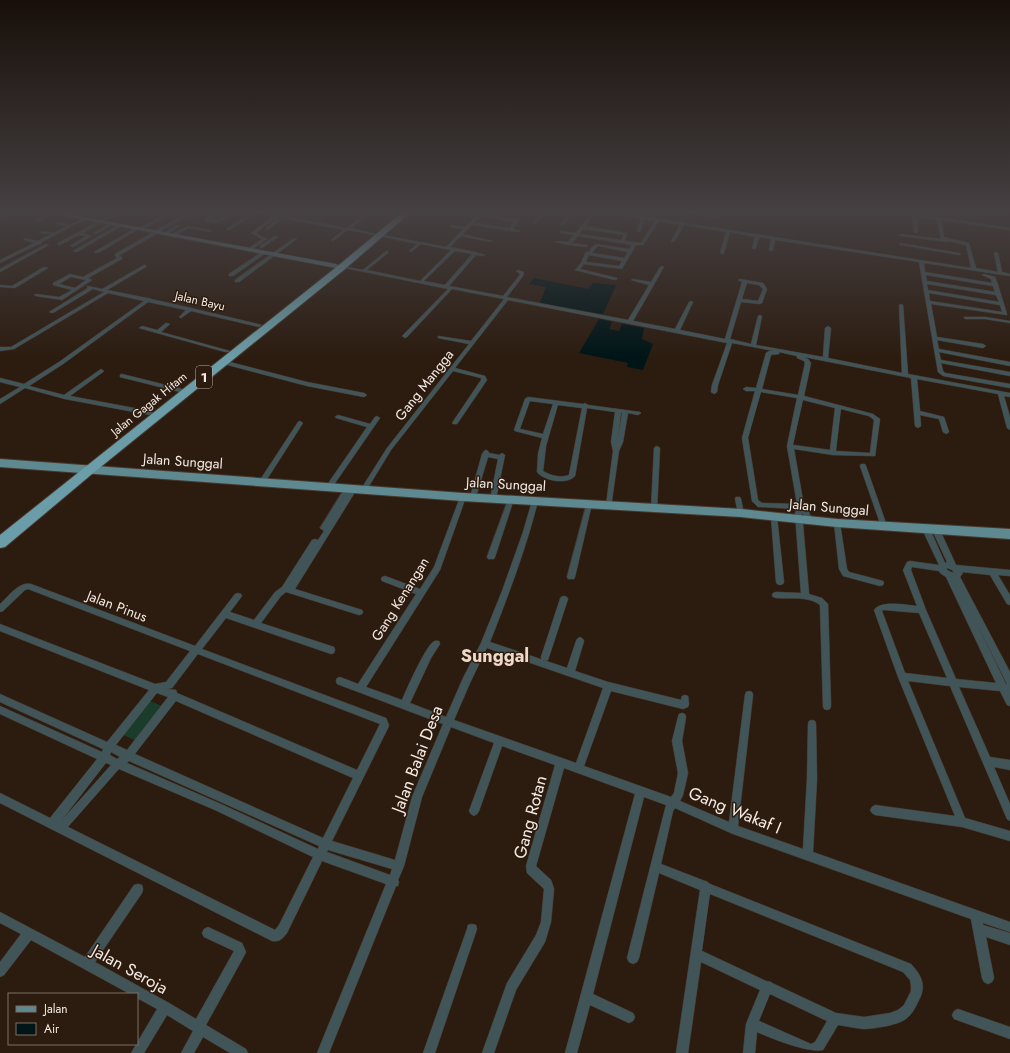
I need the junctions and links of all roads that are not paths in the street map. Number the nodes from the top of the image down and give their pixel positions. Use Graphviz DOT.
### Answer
graph roads {
  1 [pos="20,260"];
  2 [pos="116,260"];
  3 [pos="247,260"];
  4 [pos="265,260"];
  5 [pos="307,260"];
  6 [pos="346,260"];
  7 [pos="377,260"];
  8 [pos="443,260"];
  9 [pos="470,260"];
  10 [pos="584,260"];
  11 [pos="625,260"];
  12 [pos="911,260"];
  13 [pos="916,260"];
  14 [pos="972,260"];
  15 [pos="997,260"];
  16 [pos="923,262"];
  17 [pos="583,263"];
  18 [pos="960,264"];
  19 [pos="144,266"];
  20 [pos="339,266"];
  21 [pos="662,267"];
  22 [pos="46,268"];
  23 [pos="620,268"];
  24 [pos="974,269"];
  25 [pos="0,271"];
  26 [pos="364,271"];
  27 [pos="518,271"];
  28 [pos="924,273"];
  29 [pos="1000,273"];
  30 [pos="231,275"];
  31 [pos="1010,275"];
  32 [pos="84,278"];
  33 [pos="614,278"];
  34 [pos="633,280"];
  35 [pos="237,281"];
  36 [pos="421,282"];
  37 [pos="925,282"];
  38 [pos="612,284"];
  39 [pos="653,284"];
  40 [pos="996,285"];
  41 [pos="0,286"];
  42 [pos="449,287"];
  43 [pos="75,289"];
  44 [pos="105,291"];
  45 [pos="926,291"];
  46 [pos="998,294"];
  47 [pos="36,295"];
  48 [pos="298,298"];
  49 [pos="506,298"];
  50 [pos="149,299"];
  51 [pos="739,300"];
  52 [pos="691,302"];
  53 [pos="928,302"];
  54 [pos="1002,304"];
  55 [pos="901,305"];
  56 [pos="191,309"];
  57 [pos="51,312"];
  58 [pos="760,316"];
  59 [pos="181,317"];
  60 [pos="966,318"];
  61 [pos="630,322"];
  62 [pos="1010,322"];
  63 [pos="168,324"];
  64 [pos="259,325"];
  65 [pos="142,328"];
  66 [pos="828,328"];
  67 [pos="678,331"];
  68 [pos="158,332"];
  69 [pos="406,336"];
  70 [pos="440,337"];
  71 [pos="935,338"];
  72 [pos="729,341"];
  73 [pos="472,344"];
  74 [pos="753,346"];
  75 [pos="983,346"];
  76 [pos="0,349"];
  77 [pos="937,350"];
  78 [pos="227,351"];
  79 [pos="825,360"];
  80 [pos="938,361"];
  81 [pos="222,362"];
  82 [pos="1010,364"];
  83 [pos="451,369"];
  84 [pos="101,371"];
  85 [pos="1010,374"];
  86 [pos="906,375"];
  87 [pos="122,376"];
  88 [pos="914,377"];
  89 [pos="0,380"];
  90 [pos="1010,386"];
  91 [pos="24,387"];
  92 [pos="746,389"];
  93 [pos="180,390"];
  94 [pos="759,390"];
  95 [pos="714,392"];
  96 [pos="1002,394"];
  97 [pos="364,395"];
  98 [pos="1010,395"];
  99 [pos="65,396"];
  100 [pos="800,398"];
  101 [pos="0,402"];
  102 [pos="556,402"];
  103 [pos="585,406"];
  104 [pos="838,408"];
  105 [pos="622,411"];
  106 [pos="917,412"];
  107 [pos="150,413"];
  108 [pos="638,413"];
  109 [pos="338,417"];
  110 [pos="377,418"];
  111 [pos="300,423"];
  112 [pos="455,423"];
  113 [pos="371,426"];
  114 [pos="918,426"];
  115 [pos="1010,428"];
  116 [pos="946,432"];
  117 [pos="546,437"];
  118 [pos="790,446"];
  119 [pos="657,448"];
  120 [pos="833,453"];
  121 [pos="0,463"];
  122 [pos="863,466"];
  123 [pos="82,470"];
  124 [pos="262,482"];
  125 [pos="329,487"];
  126 [pos="355,489"];
  127 [pos="468,497"];
  128 [pos="493,499"];
  129 [pos="510,499"];
  130 [pos="738,499"];
  131 [pos="535,501"];
  132 [pos="611,502"];
  133 [pos="589,504"];
  134 [pos="801,507"];
  135 [pos="654,509"];
  136 [pos="741,514"];
  137 [pos="774,517"];
  138 [pos="804,519"];
  139 [pos="837,523"];
  140 [pos="884,526"];
  141 [pos="931,530"];
  142 [pos="0,533"];
  143 [pos="1010,534"];
  144 [pos="0,543"];
  145 [pos="491,557"];
  146 [pos="943,567"];
  147 [pos="953,571"];
  148 [pos="992,572"];
  149 [pos="1010,573"];
  150 [pos="571,577"];
  151 [pos="385,579"];
  152 [pos="780,582"];
  153 [pos="880,583"];
  154 [pos="287,590"];
  155 [pos="422,593"];
  156 [pos="776,595"];
  157 [pos="238,596"];
  158 [pos="805,597"];
  159 [pos="564,599"];
  160 [pos="1010,602"];
  161 [pos="0,609"];
  162 [pos="922,610"];
  163 [pos="359,612"];
  164 [pos="225,614"];
  165 [pos="255,625"];
  166 [pos="0,627"];
  167 [pos="580,641"];
  168 [pos="436,644"];
  169 [pos="485,644"];
  170 [pos="331,650"];
  171 [pos="196,651"];
  172 [pos="545,657"];
  173 [pos="570,673"];
  174 [pos="902,677"];
  175 [pos="340,681"];
  176 [pos="954,682"];
  177 [pos="169,685"];
  178 [pos="1008,685"];
  179 [pos="608,686"];
  180 [pos="156,688"];
  181 [pos="360,689"];
  182 [pos="749,695"];
  183 [pos="174,696"];
  184 [pos="0,698"];
  185 [pos="685,699"];
  186 [pos="9,702"];
  187 [pos="1010,702"];
  188 [pos="406,705"];
  189 [pos="827,706"];
  190 [pos="1,710"];
  191 [pos="682,717"];
  192 [pos="449,722"];
  193 [pos="812,724"];
  194 [pos="500,740"];
  195 [pos="108,748"];
  196 [pos="128,756"];
  197 [pos="104,758"];
  198 [pos="987,761"];
  199 [pos="561,762"];
  200 [pos="118,764"];
  201 [pos="1010,765"];
  202 [pos="579,768"];
  203 [pos="359,776"];
  204 [pos="641,791"];
  205 [pos="0,798"];
  206 [pos="221,802"];
  207 [pos="672,802"];
  208 [pos="474,810"];
  209 [pos="875,810"];
  210 [pos="1010,816"];
  211 [pos="962,822"];
  212 [pos="57,826"];
  213 [pos="733,829"];
  214 [pos="1010,836"];
  215 [pos="326,844"];
  216 [pos="320,855"];
  217 [pos="808,855"];
  218 [pos="399,866"];
  219 [pos="656,867"];
  220 [pos="394,882"];
  221 [pos="706,886"];
  222 [pos="138,889"];
  223 [pos="976,915"];
  224 [pos="0,917"];
  225 [pos="1010,927"];
  226 [pos="472,929"];
  227 [pos="979,929"];
  228 [pos="29,932"];
  229 [pos="208,933"];
  230 [pos="1010,939"];
  231 [pos="696,954"];
  232 [pos="633,958"];
  233 [pos="87,964"];
  234 [pos="0,971"];
  235 [pos="988,978"];
  236 [pos="767,986"];
  237 [pos="586,996"];
  238 [pos="165,1008"];
  239 [pos="958,1015"];
  240 [pos="629,1017"];
  241 [pos="835,1019"];
  242 [pos="752,1024"];
  243 [pos="199,1028"];
  244 [pos="1010,1033"];
  245 [pos="137,1053"];
  246 [pos="186,1053"];
  247 [pos="242,1053"];
  248 [pos="323,1053"];
  249 [pos="429,1053"];
  250 [pos="488,1053"];
  251 [pos="571,1053"];
  252 [pos="682,1053"];
  253 [pos="748,1053"];
  1 -- 25 [label="street"];
  2 -- 32 [label="street"];
  3 -- 30 [label="street"];
  4 -- 35 [label="street"];
  5 -- 20 [label="street"];
  6 -- 20 [label="highway, Jalan Gagak Hitam / 1"];
  7 -- 26 [label="street"];
  8 -- 36 [label="street"];
  9 -- 42 [label="street"];
  10 -- 17 [label="street"];
  11 -- 23 [label="street"];
  12 -- 16 [label="street"];
  13 -- 16 [label="street"];
  14 -- 24 [label="street"];
  15 -- 29 [label="street"];
  16 -- 18 [label="street"];
  16 -- 24 [label="street"];
  16 -- 28 [label="street"];
  16 -- 40 [label="street"];
  17 -- 23 [label="street"];
  17 -- 33 [label="street"];
  19 -- 44 [label="street"];
  20 -- 26 [label="street"];
  20 -- 48 [label="highway, Jalan Gagak Hitam / 1"];
  21 -- 39 [label="street"];
  22 -- 41 [label="street"];
  23 -- 33 [label="street"];
  24 -- 29 [label="street"];
  26 -- 36 [label="street"];
  27 -- 49 [label="street, Gang Mangga"];
  28 -- 37 [label="street"];
  28 -- 40 [label="street"];
  29 -- 31 [label="street"];
  32 -- 43 [label="street"];
  32 -- 43 [label="street"];
  33 -- 38 [label="street"];
  34 -- 39 [label="street"];
  36 -- 42 [label="street"];
  37 -- 45 [label="street"];
  37 -- 46 [label="street"];
  39 -- 61 [label="street"];
  40 -- 46 [label="street"];
  42 -- 49 [label="street"];
  42 -- 69 [label="street"];
  43 -- 47 [label="street"];
  44 -- 50 [label="street, Jalan Bayu"];
  44 -- 57 [label="street, Jalan Bayu"];
  44 -- 76 [label="street"];
  45 -- 53 [label="street"];
  45 -- 54 [label="street"];
  46 -- 54 [label="street"];
  48 -- 64 [label="highway, Jalan Gagak Hitam / 1"];
  48 -- 81 [label="highway, Jalan Gagak Hitam / 1"];
  49 -- 61 [label="street"];
  49 -- 73 [label="street, Gang Mangga"];
  50 -- 56 [label="street, Jalan Bayu"];
  50 -- 91 [label="street"];
  51 -- 51 [label="street"];
  51 -- 72 [label="street"];
  52 -- 67 [label="street"];
  53 -- 54 [label="street"];
  53 -- 71 [label="street"];
  55 -- 86 [label="street"];
  56 -- 59 [label="street"];
  56 -- 64 [label="street, Jalan Bayu"];
  58 -- 74 [label="street"];
  60 -- 62 [label="street"];
  61 -- 67 [label="street"];
  63 -- 68 [label="street"];
  64 -- 78 [label="highway, Jalan Gagak Hitam / 1"];
  65 -- 68 [label="street"];
  66 -- 79 [label="street"];
  67 -- 72 [label="street"];
  68 -- 78 [label="street"];
  70 -- 73 [label="street"];
  71 -- 75 [label="street"];
  71 -- 77 [label="street"];
  72 -- 74 [label="street"];
  72 -- 95 [label="street"];
  73 -- 83 [label="street, Gang Mangga"];
  74 -- 79 [label="street"];
  77 -- 80 [label="street"];
  77 -- 82 [label="street"];
  78 -- 93 [label="highway, Jalan Gagak Hitam / 1"];
  79 -- 86 [label="street"];
  80 -- 85 [label="street"];
  80 -- 90 [label="street"];
  81 -- 97 [label="street"];
  81 -- 123 [label="highway, Jalan Gagak Hitam / 1"];
  83 -- 112 [label="street"];
  83 -- 126 [label="street, Gang Mangga"];
  84 -- 99 [label="street"];
  86 -- 88 [label="street"];
  87 -- 93 [label="street"];
  88 -- 96 [label="street"];
  88 -- 106 [label="street"];
  89 -- 91 [label="street"];
  91 -- 99 [label="street"];
  91 -- 101 [label="street"];
  92 -- 94 [label="street"];
  93 -- 107 [label="highway, Jalan Gagak Hitam / 1"];
  94 -- 100 [label="street"];
  94 -- 100 [label="street"];
  94 -- 134 [label="street"];
  96 -- 98 [label="street"];
  96 -- 115 [label="street"];
  99 -- 107 [label="street"];
  100 -- 104 [label="street"];
  100 -- 118 [label="street"];
  102 -- 103 [label="street"];
  102 -- 117 [label="street"];
  102 -- 117 [label="street"];
  103 -- 105 [label="street"];
  103 -- 117 [label="street"];
  104 -- 120 [label="street"];
  104 -- 120 [label="street"];
  105 -- 108 [label="street"];
  105 -- 132 [label="street"];
  106 -- 114 [label="street"];
  106 -- 116 [label="street"];
  107 -- 123 [label="highway, Jalan Gagak Hitam / 1"];
  109 -- 113 [label="street"];
  110 -- 113 [label="street"];
  111 -- 124 [label="street"];
  113 -- 125 [label="street"];
  118 -- 120 [label="street"];
  118 -- 134 [label="street"];
  119 -- 135 [label="street"];
  121 -- 123 [label="main road, Jalan Sunggal"];
  122 -- 140 [label="street"];
  123 -- 124 [label="main road, Jalan Sunggal"];
  123 -- 142 [label="highway, Jalan Gagak Hitam / 1"];
  123 -- 144 [label="highway, Jalan Gagak Hitam / 1"];
  124 -- 125 [label="main road, Jalan Sunggal"];
  125 -- 126 [label="main road, Jalan Sunggal"];
  126 -- 127 [label="main road, Jalan Sunggal"];
  126 -- 154 [label="street, Gang Mangga"];
  127 -- 128 [label="main road, Jalan Sunggal"];
  127 -- 128 [label="street, Gang Kenangan"];
  127 -- 155 [label="street, Gang Kenangan"];
  128 -- 129 [label="main road, Jalan Sunggal"];
  129 -- 131 [label="main road, Jalan Sunggal"];
  129 -- 145 [label="street"];
  130 -- 136 [label="street"];
  131 -- 133 [label="main road, Jalan Sunggal"];
  131 -- 169 [label="street, Jalan Balai Desa"];
  132 -- 133 [label="main road, Jalan Sunggal"];
  132 -- 135 [label="main road, Jalan Sunggal"];
  133 -- 150 [label="street"];
  134 -- 138 [label="street"];
  135 -- 136 [label="main road, Jalan Sunggal"];
  136 -- 137 [label="main road, Jalan Sunggal"];
  137 -- 138 [label="main road, Jalan Sunggal"];
  137 -- 152 [label="street"];
  138 -- 139 [label="main road, Jalan Sunggal"];
  138 -- 158 [label="street"];
  139 -- 140 [label="main road, Jalan Sunggal"];
  139 -- 153 [label="street"];
  140 -- 141 [label="main road, Jalan Sunggal"];
  141 -- 143 [label="main road, Jalan Sunggal"];
  141 -- 146 [label="street"];
  141 -- 147 [label="street"];
  146 -- 147 [label="street"];
  146 -- 162 [label="street"];
  147 -- 148 [label="street"];
  147 -- 178 [label="street"];
  148 -- 149 [label="street"];
  148 -- 160 [label="street"];
  151 -- 155 [label="street"];
  154 -- 163 [label="street"];
  154 -- 165 [label="street, Gang Mangga"];
  155 -- 181 [label="street, Gang Kenangan"];
  156 -- 158 [label="street"];
  157 -- 164 [label="street"];
  158 -- 189 [label="street"];
  159 -- 172 [label="street"];
  161 -- 171 [label="street, Jalan Pinus"];
  162 -- 174 [label="street"];
  162 -- 176 [label="street"];
  164 -- 165 [label="street"];
  164 -- 171 [label="street"];
  165 -- 170 [label="street"];
  166 -- 180 [label="street"];
  167 -- 173 [label="street"];
  168 -- 188 [label="street"];
  169 -- 173 [label="street"];
  169 -- 192 [label="street, Jalan Balai Desa"];
  171 -- 177 [label="street"];
  171 -- 203 [label="street, Jalan Pinus"];
  173 -- 179 [label="street"];
  174 -- 176 [label="street"];
  174 -- 211 [label="street"];
  175 -- 181 [label="street, Gang Wakaf I"];
  176 -- 178 [label="street"];
  176 -- 198 [label="street"];
  177 -- 180 [label="street"];
  177 -- 183 [label="street"];
  178 -- 187 [label="street"];
  179 -- 185 [label="street"];
  179 -- 202 [label="street"];
  180 -- 183 [label="street"];
  180 -- 195 [label="street"];
  181 -- 188 [label="street, Gang Wakaf I"];
  182 -- 213 [label="street"];
  183 -- 196 [label="street"];
  183 -- 203 [label="street"];
  184 -- 186 [label="street"];
  186 -- 190 [label="street"];
  186 -- 195 [label="street"];
  188 -- 192 [label="street, Gang Wakaf I"];
  190 -- 197 [label="street"];
  191 -- 207 [label="street"];
  192 -- 194 [label="street, Gang Wakaf I"];
  192 -- 218 [label="street, Jalan Balai Desa"];
  193 -- 217 [label="street"];
  194 -- 199 [label="street, Gang Wakaf I"];
  194 -- 208 [label="street"];
  195 -- 196 [label="street"];
  195 -- 197 [label="street"];
  196 -- 200 [label="street"];
  196 -- 206 [label="street"];
  197 -- 200 [label="street"];
  197 -- 212 [label="street"];
  198 -- 201 [label="street"];
  198 -- 210 [label="street"];
  199 -- 202 [label="street, Gang Wakaf I"];
  199 -- 250 [label="street, Gang Rotan"];
  200 -- 206 [label="street"];
  200 -- 212 [label="street"];
  202 -- 204 [label="street, Gang Wakaf I"];
  203 -- 215 [label="street"];
  204 -- 207 [label="street, Gang Wakaf I"];
  204 -- 237 [label="street"];
  205 -- 212 [label="street"];
  206 -- 215 [label="street"];
  206 -- 216 [label="street"];
  207 -- 213 [label="street, Gang Wakaf I"];
  207 -- 219 [label="street"];
  209 -- 211 [label="street"];
  211 -- 214 [label="street"];
  212 -- 216 [label="street"];
  213 -- 217 [label="street, Gang Wakaf I"];
  215 -- 216 [label="street"];
  215 -- 218 [label="street"];
  216 -- 220 [label="street"];
  217 -- 223 [label="street, Gang Wakaf I"];
  218 -- 220 [label="street, Jalan Balai Desa"];
  219 -- 221 [label="street"];
  219 -- 232 [label="street"];
  220 -- 248 [label="street, Jalan Balai Desa"];
  221 -- 231 [label="street"];
  221 -- 241 [label="street"];
  222 -- 233 [label="street"];
  223 -- 225 [label="street, Gang Wakaf I"];
  223 -- 227 [label="street"];
  224 -- 228 [label="street, Jalan Seroja"];
  226 -- 249 [label="street"];
  227 -- 230 [label="street"];
  227 -- 235 [label="street"];
  228 -- 233 [label="street, Jalan Seroja"];
  228 -- 234 [label="street"];
  229 -- 243 [label="street"];
  231 -- 236 [label="street"];
  231 -- 252 [label="street"];
  233 -- 238 [label="street, Jalan Seroja"];
  236 -- 241 [label="street"];
  236 -- 242 [label="street"];
  237 -- 240 [label="street"];
  237 -- 251 [label="street"];
  238 -- 243 [label="street, Jalan Seroja"];
  238 -- 245 [label="street"];
  239 -- 244 [label="street"];
  241 -- 242 [label="street"];
  242 -- 253 [label="street"];
  243 -- 246 [label="street"];
  243 -- 247 [label="street, Jalan Seroja"];
}
